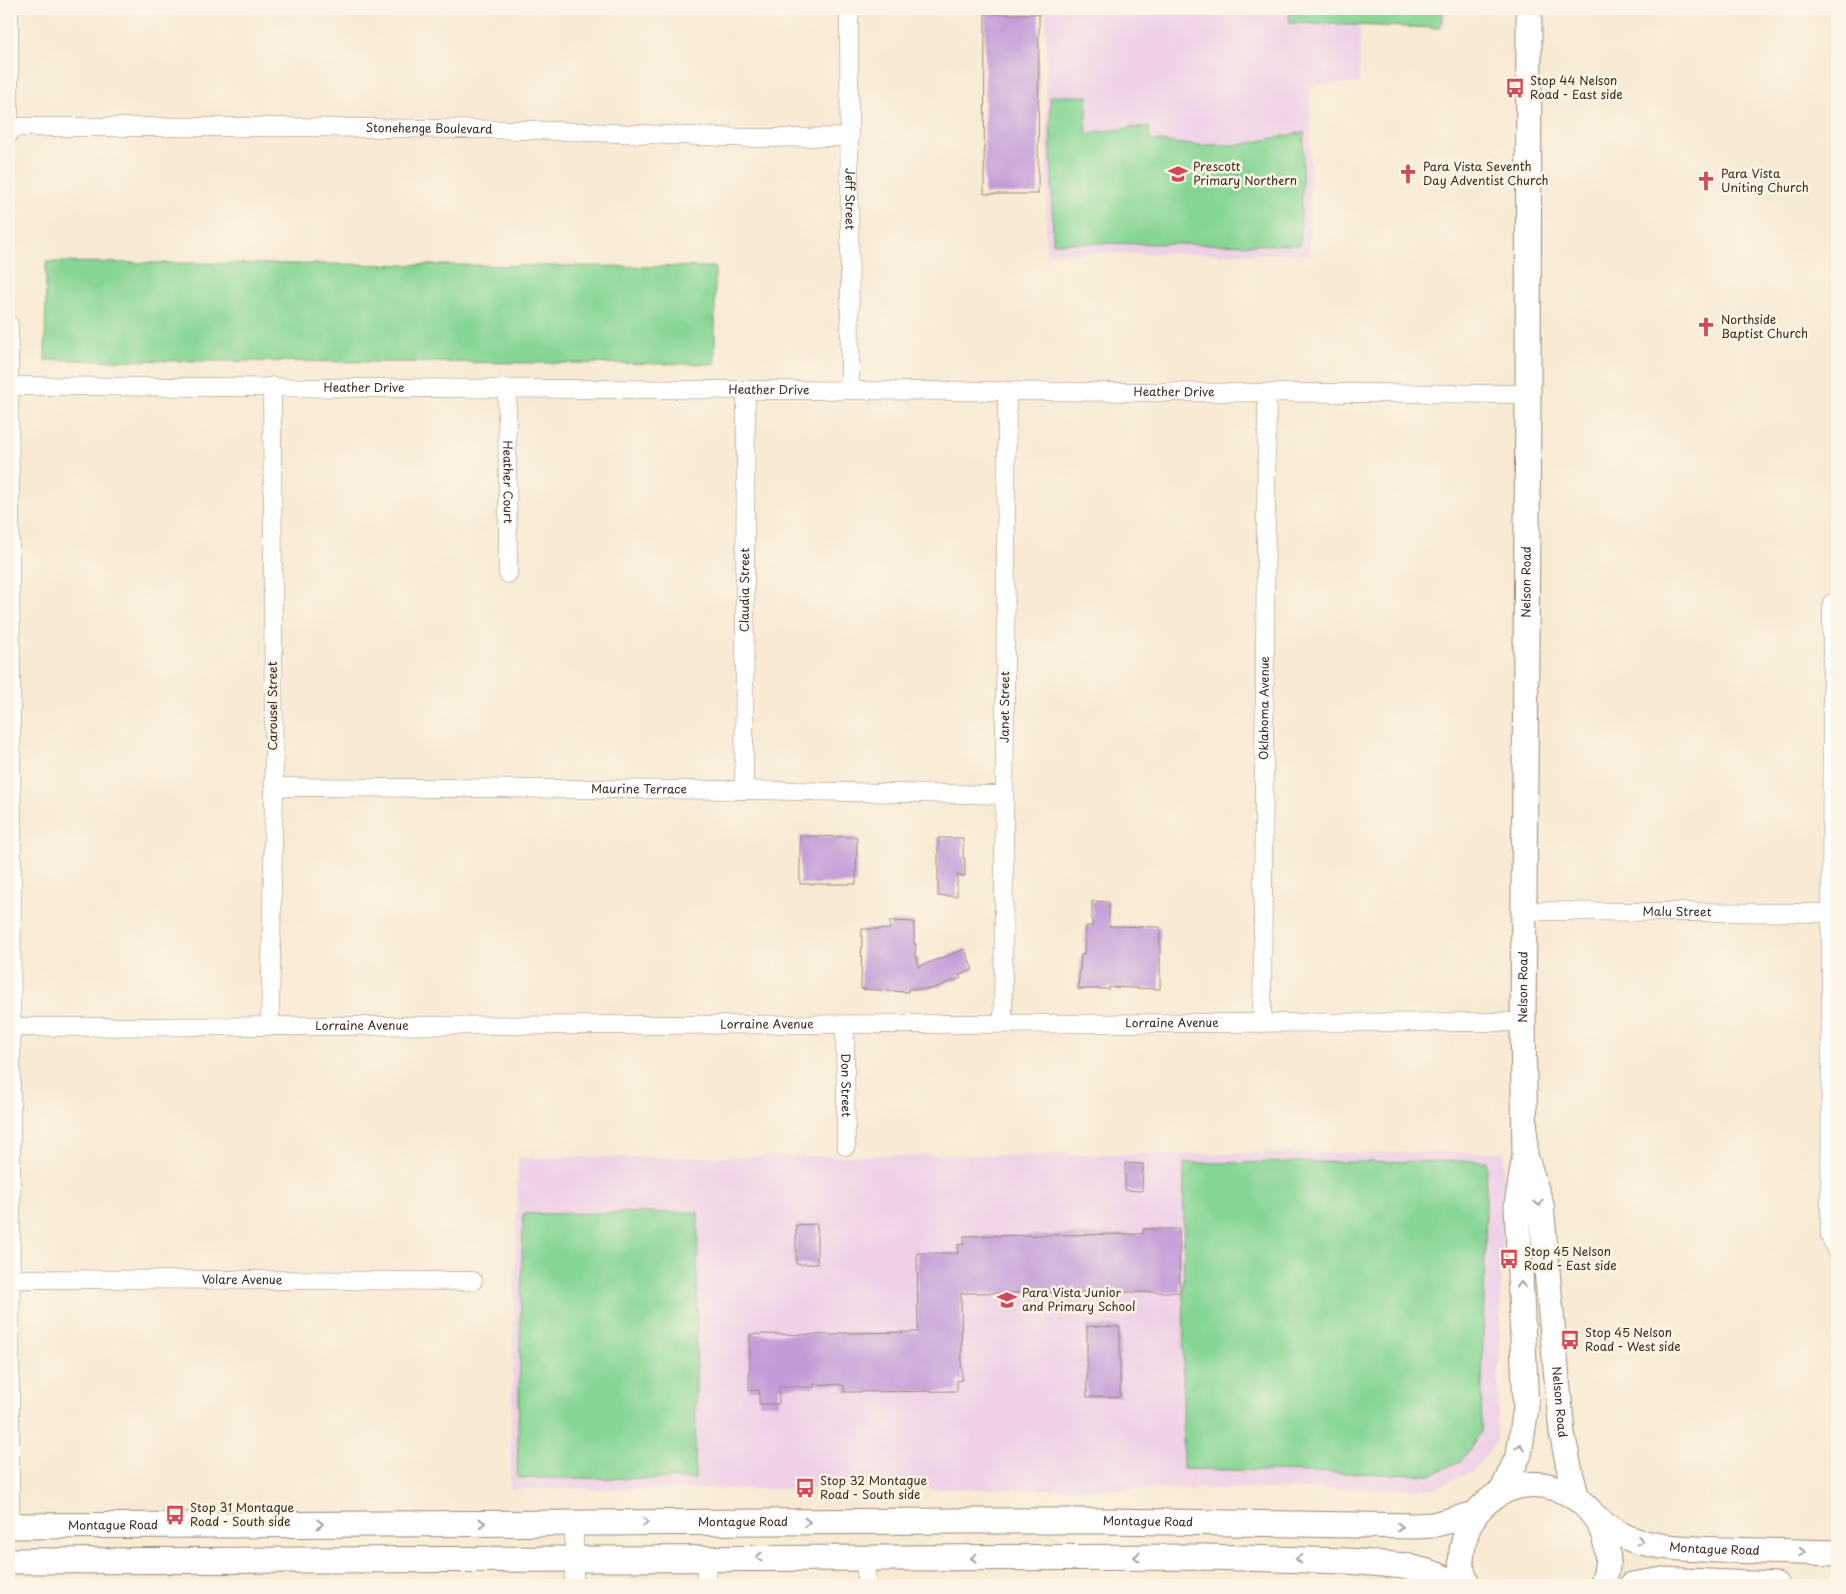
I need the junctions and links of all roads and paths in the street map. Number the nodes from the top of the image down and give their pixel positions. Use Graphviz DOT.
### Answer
graph roads {
  1 [pos="9,9"];
  2 [pos="849,9"];
  3 [pos="1529,9"];
  4 [pos="9,127"];
  5 [pos="9,135"];
  6 [pos="850,137"];
  7 [pos="9,324"];
  8 [pos="10,386"];
  9 [pos="272,386"];
  10 [pos="507,388"];
  11 [pos="746,389"];
  12 [pos="850,389"];
  13 [pos="1006,391"];
  14 [pos="1266,393"];
  15 [pos="1528,394"];
  16 [pos="508,574"];
  17 [pos="1832,603"];
  18 [pos="274,787"];
  19 [pos="744,790"];
  20 [pos="1004,795"];
  21 [pos="10,856"];
  22 [pos="1525,911"];
  23 [pos="1830,913"];
  24 [pos="1523,1022"];
  25 [pos="1003,1023"];
  26 [pos="1262,1023"];
  27 [pos="270,1025"];
  28 [pos="845,1025"];
  29 [pos="11,1027"];
  30 [pos="846,1146"];
  31 [pos="1525,1156"];
  32 [pos="1837,1252"];
  33 [pos="11,1279"];
  34 [pos="473,1281"];
  35 [pos="1502,1492"];
  36 [pos="1577,1498"];
  37 [pos="1476,1514"];
  38 [pos="1597,1519"];
  39 [pos="574,1523"];
  40 [pos="10,1526"];
  41 [pos="1837,1553"];
  42 [pos="706,1558"];
  43 [pos="866,1558"];
  44 [pos="574,1560"];
  45 [pos="10,1561"];
  46 [pos="574,1585"];
  47 [pos="706,1585"];
  48 [pos="866,1585"];
  49 [pos="1459,1585"];
  50 [pos="1468,1585"];
  51 [pos="1602,1585"];
  52 [pos="1632,1585"];
  53 [pos="1776,1585"];
  1 -- 4 [label="street"];
  2 -- 6 [label="street, Jeff Street"];
  3 -- 15 [label="main road, Nelson Road"];
  4 -- 5 [label="street"];
  4 -- 6 [label="street, Stonehenge Boulevard"];
  6 -- 12 [label="street, Jeff Street"];
  7 -- 8 [label="street"];
  8 -- 9 [label="street, Heather Drive"];
  8 -- 21 [label="street"];
  9 -- 10 [label="street, Heather Drive"];
  9 -- 18 [label="street, Carousel Street"];
  10 -- 11 [label="street, Heather Drive"];
  10 -- 16 [label="street, Heather Court"];
  11 -- 12 [label="street, Heather Drive"];
  11 -- 19 [label="street, Claudia Street"];
  12 -- 13 [label="street, Heather Drive"];
  13 -- 14 [label="street, Heather Drive"];
  13 -- 20 [label="street, Janet Street"];
  14 -- 15 [label="street, Heather Drive"];
  14 -- 26 [label="street, Oklahoma Avenue"];
  15 -- 22 [label="main road, Nelson Road"];
  17 -- 23 [label="street"];
  18 -- 19 [label="street, Maurine Terrace"];
  18 -- 27 [label="street, Carousel Street"];
  19 -- 20 [label="street, Maurine Terrace"];
  20 -- 25 [label="street, Janet Street"];
  21 -- 29 [label="street"];
  22 -- 23 [label="street, Malu Street"];
  22 -- 24 [label="main road, Nelson Road"];
  23 -- 32 [label="street"];
  24 -- 26 [label="street, Lorraine Avenue"];
  24 -- 31 [label="main road, Nelson Road"];
  25 -- 26 [label="street, Lorraine Avenue"];
  25 -- 28 [label="street, Lorraine Avenue"];
  27 -- 28 [label="street, Lorraine Avenue"];
  27 -- 29 [label="street, Lorraine Avenue"];
  28 -- 30 [label="street, Don Street"];
  29 -- 33 [label="street"];
  35 -- 31 [label="main road, Nelson Road, one-way"];
  31 -- 36 [label="main road, Nelson Road, one-way"];
  33 -- 34 [label="street, Volare Avenue"];
  33 -- 40 [label="street"];
  35 -- 36 [label="main road"];
  35 -- 37 [label="main road"];
  36 -- 38 [label="main road"];
  39 -- 37 [label="main road, Montague Road, one-way"];
  37 -- 50 [label="main road"];
  38 -- 41 [label="main road, Montague Road, one-way"];
  38 -- 51 [label="main road"];
  40 -- 39 [label="main road, Montague Road, one-way"];
  39 -- 44 [label="street"];
  40 -- 45 [label="main road"];
  43 -- 42 [label="main road, one-way"];
  42 -- 44 [label="main road"];
  42 -- 47 [label="street"];
  43 -- 48 [label="street"];
  49 -- 43 [label="main road, one-way"];
  44 -- 45 [label="main road"];
  44 -- 46 [label="street"];
  52 -- 53 [label="main road"];
}
